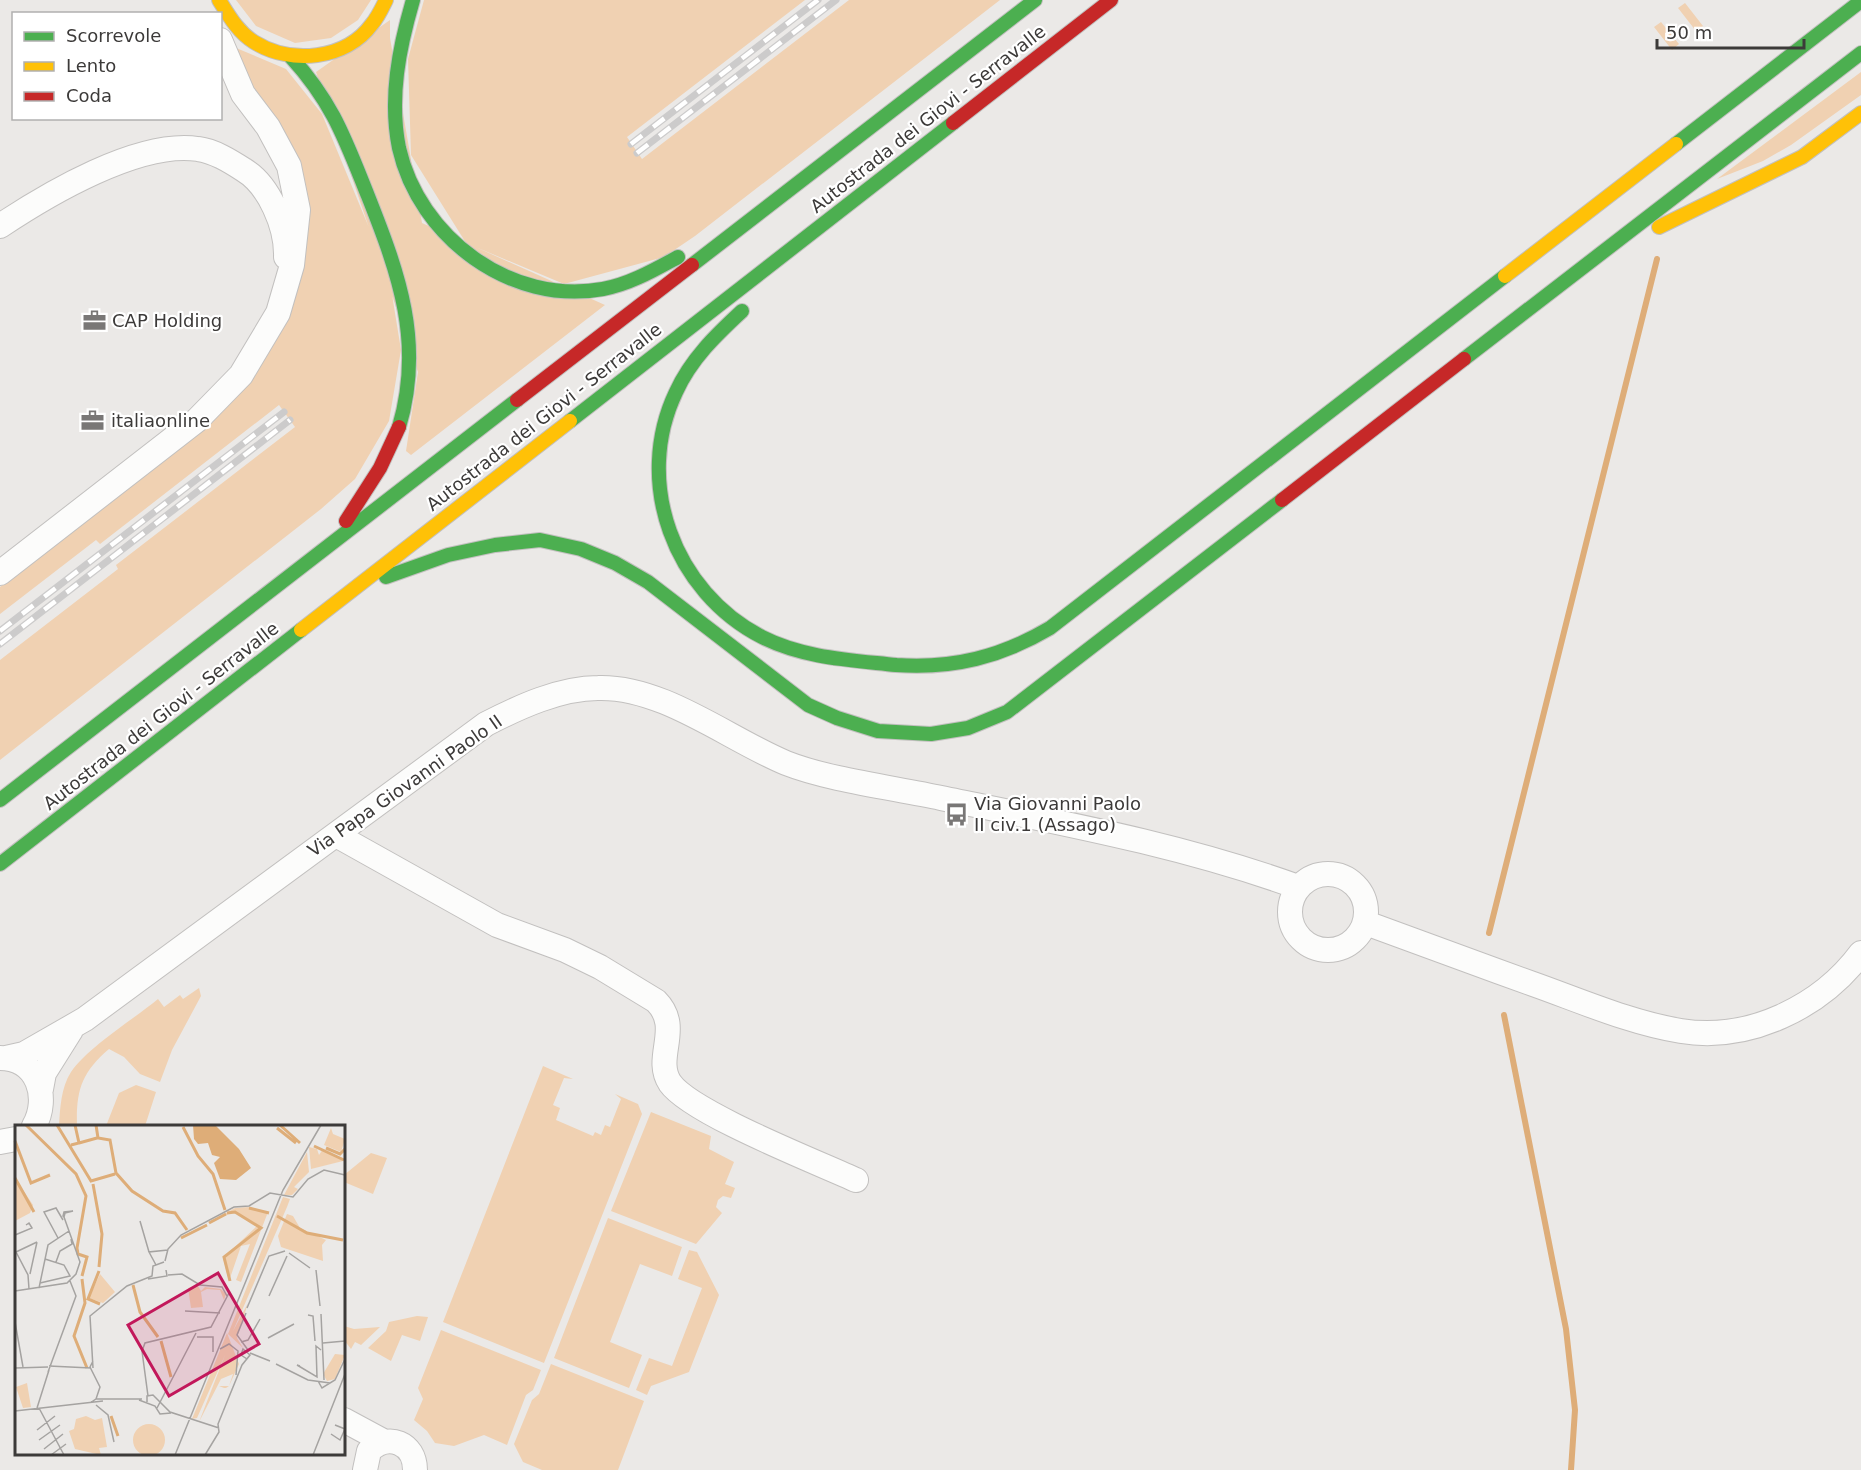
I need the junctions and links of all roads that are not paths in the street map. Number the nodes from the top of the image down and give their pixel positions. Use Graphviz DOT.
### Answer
graph roads {
  1 [pos="386,0"];
  2 [pos="413,0"];
  3 [pos="1035,0"];
  4 [pos="1111,0"];
  5 [pos="1861,1"];
  6 [pos="222,15"];
  7 [pos="1812,21"];
  8 [pos="1073,30"];
  9 [pos="222,45"];
  10 [pos="1861,52"];
  11 [pos="291,57"];
  12 [pos="1786,59"];
  13 [pos="1861,113"];
  14 [pos="947,146"];
  15 [pos="757,216"];
  16 [pos="0,226"];
  17 [pos="1595,258"];
  18 [pos="286,289"];
  19 [pos="752,304"];
  20 [pos="332,543"];
  21 [pos="0,573"];
  22 [pos="343,596"];
  23 [pos="0,800"];
  24 [pos="336,835"];
  25 [pos="0,864"];
  26 [pos="1298,887"];
  27 [pos="1366,923"];
  28 [pos="1861,954"];
  29 [pos="72,1028"];
  30 [pos="3,1058"];
  31 [pos="42,1089"];
  32 [pos="34,1125"];
  33 [pos="15,1139"];
  34 [pos="0,1142"];
  35 [pos="856,1180"];
  36 [pos="345,1421"];
  37 [pos="383,1441"];
  38 [pos="365,1470"];
  39 [pos="415,1470"];
  1 -- 11 [label="main road"];
  2 -- 15 [label="main road"];
  3 -- 15 [label="main road, Autostrada dei Giovi - Serravalle"];
  4 -- 8 [label="main road, Autostrada dei Giovi - Serravalle"];
  5 -- 12 [label="main road"];
  6 -- 11 [label="main road"];
  7 -- 12 [label="main road"];
  8 -- 14 [label="main road"];
  8 -- 22 [label="main road, Autostrada dei Giovi - Serravalle"];
  9 -- 18 [label="street"];
  10 -- 17 [label="main road"];
  11 -- 20 [label="main road"];
  12 -- 19 [label="main road"];
  13 -- 17 [label="main road"];
  15 -- 20 [label="main road, Autostrada dei Giovi - Serravalle"];
  16 -- 18 [label="street"];
  17 -- 22 [label="main road"];
  18 -- 21 [label="street"];
  20 -- 23 [label="main road, Autostrada dei Giovi - Serravalle"];
  22 -- 25 [label="main road, Autostrada dei Giovi - Serravalle"];
  24 -- 26 [label="street, Via Papa Giovanni Paolo II"];
  24 -- 29 [label="street, Via Papa Giovanni Paolo II"];
  24 -- 35 [label="street"];
  26 -- 27 [label="street"];
  26 -- 27 [label="street"];
  27 -- 28 [label="street"];
  29 -- 30 [label="street, Via Papa Giovanni Paolo II"];
  29 -- 31 [label="street, Via Papa Giovanni Paolo II"];
  30 -- 31 [label="street"];
  31 -- 32 [label="street, Via Papa Giovanni Paolo II"];
  33 -- 34 [label="street"];
  36 -- 37 [label="street"];
  37 -- 38 [label="street"];
  37 -- 39 [label="street"];
}
